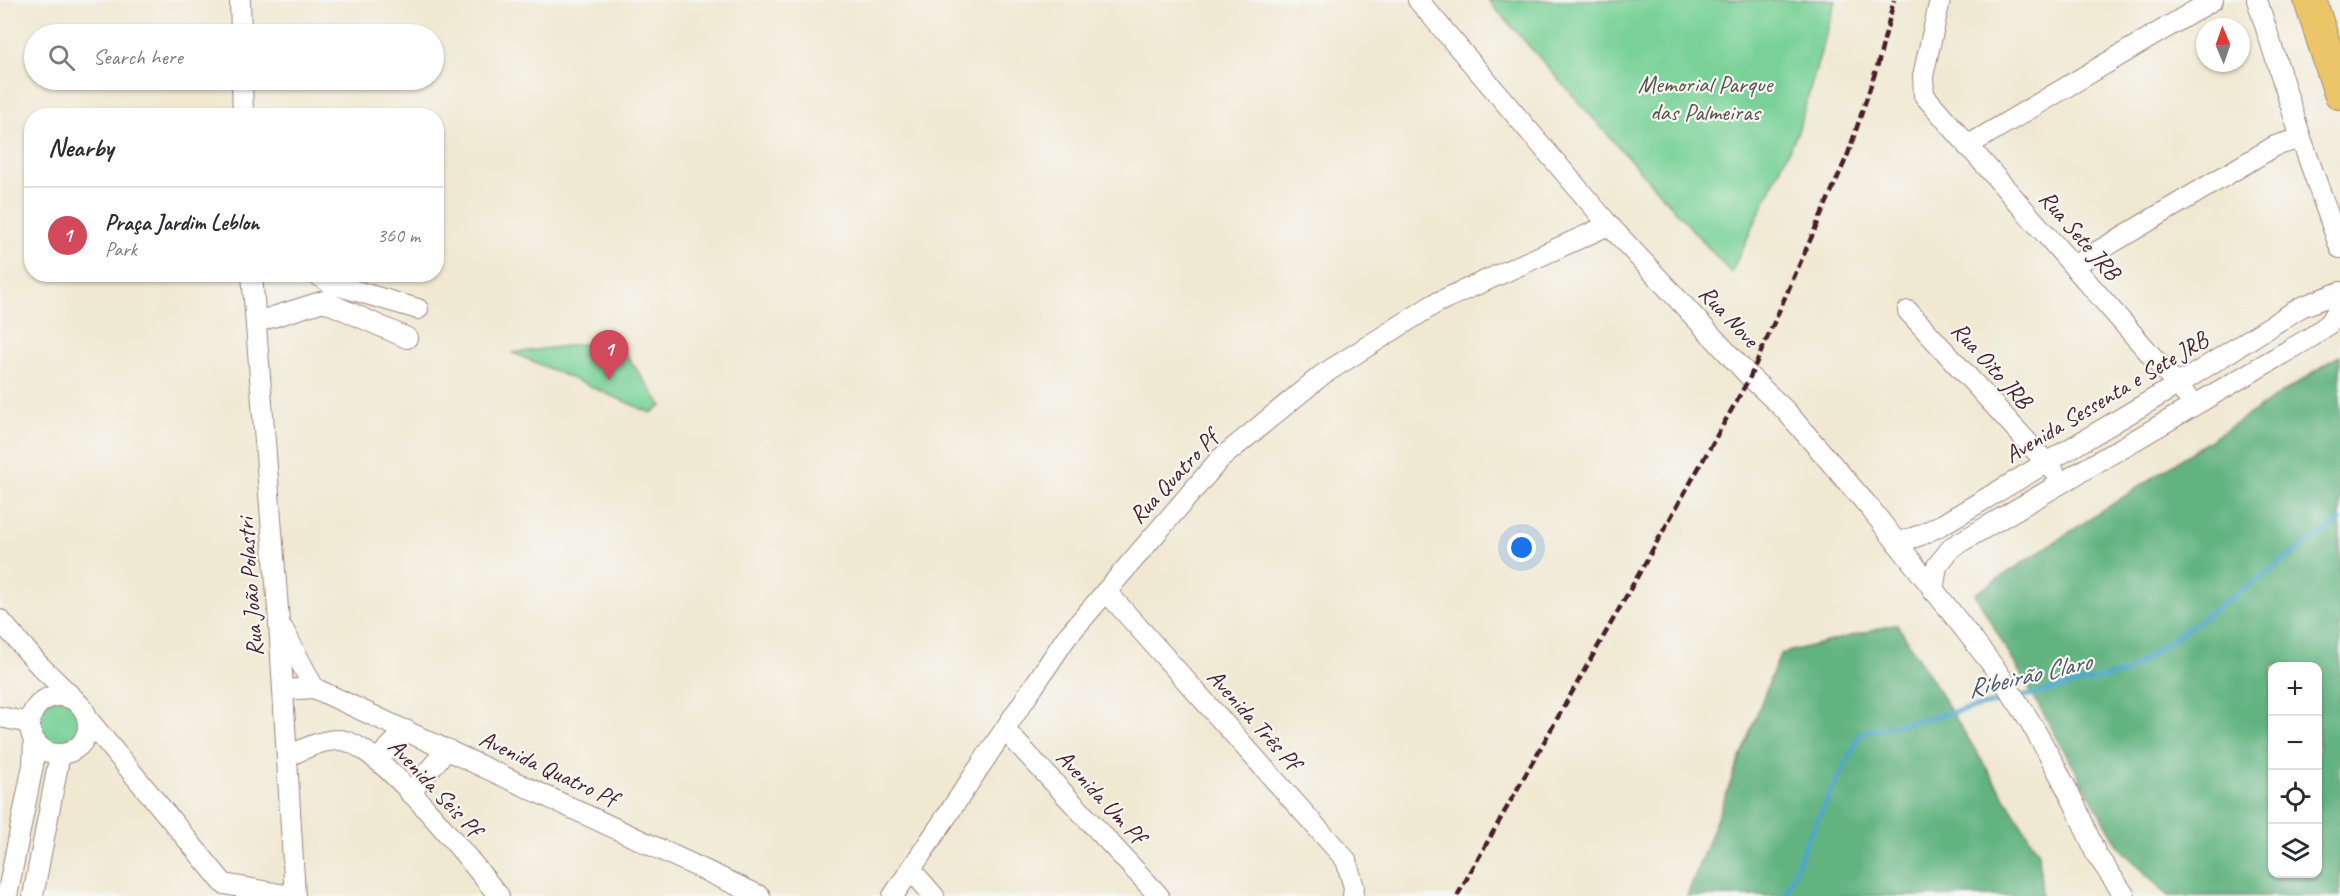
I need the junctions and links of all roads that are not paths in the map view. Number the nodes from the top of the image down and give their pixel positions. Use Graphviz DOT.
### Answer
graph roads {
  1 [pos="240,0"];
  2 [pos="1418,0"];
  3 [pos="1940,0"];
  4 [pos="2213,0"];
  5 [pos="2257,0"];
  6 [pos="2310,0"];
  7 [pos="2331,0"];
  8 [pos="241,24"];
  9 [pos="2340,28"];
  10 [pos="242,90"];
  11 [pos="2340,93"];
  12 [pos="243,108"];
  13 [pos="2301,138"];
  14 [pos="1967,146"];
  15 [pos="1610,225"];
  16 [pos="2340,248"];
  17 [pos="2073,266"];
  18 [pos="253,282"];
  19 [pos="324,287"];
  20 [pos="2340,292"];
  21 [pos="2340,306"];
  22 [pos="417,309"];
  23 [pos="1908,311"];
  24 [pos="256,322"];
  25 [pos="407,338"];
  26 [pos="2177,385"];
  27 [pos="2194,404"];
  28 [pos="2046,462"];
  29 [pos="2063,481"];
  30 [pos="1897,543"];
  31 [pos="1106,591"];
  32 [pos="1933,591"];
  33 [pos="0,620"];
  34 [pos="279,622"];
  35 [pos="314,688"];
  36 [pos="283,690"];
  37 [pos="76,701"];
  38 [pos="0,717"];
  39 [pos="87,718"];
  40 [pos="406,730"];
  41 [pos="1005,730"];
  42 [pos="32,731"];
  43 [pos="447,749"];
  44 [pos="60,754"];
  45 [pos="287,757"];
  46 [pos="378,759"];
  47 [pos="410,792"];
  48 [pos="2105,868"];
  49 [pos="912,871"];
  50 [pos="220,890"];
  51 [pos="5,891"];
  52 [pos="1353,892"];
  53 [pos="38,895"];
  54 [pos="293,896"];
  55 [pos="499,896"];
  56 [pos="760,896"];
  57 [pos="893,896"];
  58 [pos="934,896"];
  59 [pos="1159,896"];
  60 [pos="2109,896"];
  61 [pos="2125,896"];
  1 -- 8 [label="street"];
  2 -- 15 [label="street, Rua Nove"];
  3 -- 14 [label="street, Rua Sete JRB"];
  4 -- 14 [label="street"];
  5 -- 13 [label="street"];
  6 -- 11 [label="main road"];
  7 -- 9 [label="main road"];
  10 -- 12 [label="street"];
  13 -- 16 [label="street"];
  13 -- 17 [label="street"];
  14 -- 17 [label="street, Rua Sete JRB"];
  15 -- 30 [label="street, Rua Nove"];
  15 -- 31 [label="street, Rua Quatro Pf"];
  17 -- 26 [label="street, Rua Sete JRB"];
  18 -- 24 [label="street, Rua João Polastri"];
  19 -- 22 [label="street"];
  19 -- 24 [label="street"];
  19 -- 25 [label="street"];
  20 -- 26 [label="street, Avenida Sessenta e Sete JRB"];
  21 -- 27 [label="street"];
  23 -- 28 [label="street, Rua Oito JRB"];
  24 -- 34 [label="street, Rua João Polastri"];
  26 -- 27 [label="street, Rua Sete JRB"];
  26 -- 28 [label="street, Avenida Sessenta e Sete JRB"];
  27 -- 29 [label="street"];
  28 -- 29 [label="street, Rua Oito JRB"];
  28 -- 30 [label="street, Avenida Sessenta e Sete JRB"];
  29 -- 32 [label="street"];
  30 -- 32 [label="street, Rua Nove"];
  31 -- 41 [label="street, Rua Quatro Pf"];
  31 -- 52 [label="street, Avenida Três Pf"];
  32 -- 48 [label="street, Rua Nove"];
  33 -- 37 [label="street"];
  34 -- 35 [label="street"];
  34 -- 36 [label="street, Rua João Polastri"];
  35 -- 36 [label="street, Avenida Quatro Pf"];
  35 -- 40 [label="street, Avenida Quatro Pf"];
  36 -- 45 [label="street, Rua João Polastri"];
  37 -- 39 [label="street"];
  37 -- 42 [label="street"];
  38 -- 42 [label="street"];
  39 -- 44 [label="street"];
  39 -- 50 [label="street"];
  40 -- 43 [label="street, Avenida Quatro Pf"];
  40 -- 46 [label="street"];
  41 -- 49 [label="street, Rua Quatro Pf"];
  41 -- 59 [label="street, Avenida Um Pf"];
  42 -- 44 [label="street"];
  42 -- 51 [label="street"];
  43 -- 47 [label="street"];
  43 -- 56 [label="street, Avenida Quatro Pf"];
  44 -- 53 [label="street"];
  45 -- 46 [label="street, Avenida Seis Pf"];
  45 -- 54 [label="street, Rua João Polastri"];
  46 -- 47 [label="street, Avenida Seis Pf"];
  47 -- 55 [label="street, Avenida Seis Pf"];
  48 -- 60 [label="street"];
  48 -- 61 [label="street"];
  49 -- 57 [label="street, Rua Quatro Pf"];
  49 -- 58 [label="street"];
  50 -- 54 [label="street"];
  51 -- 53 [label="street"];
}
